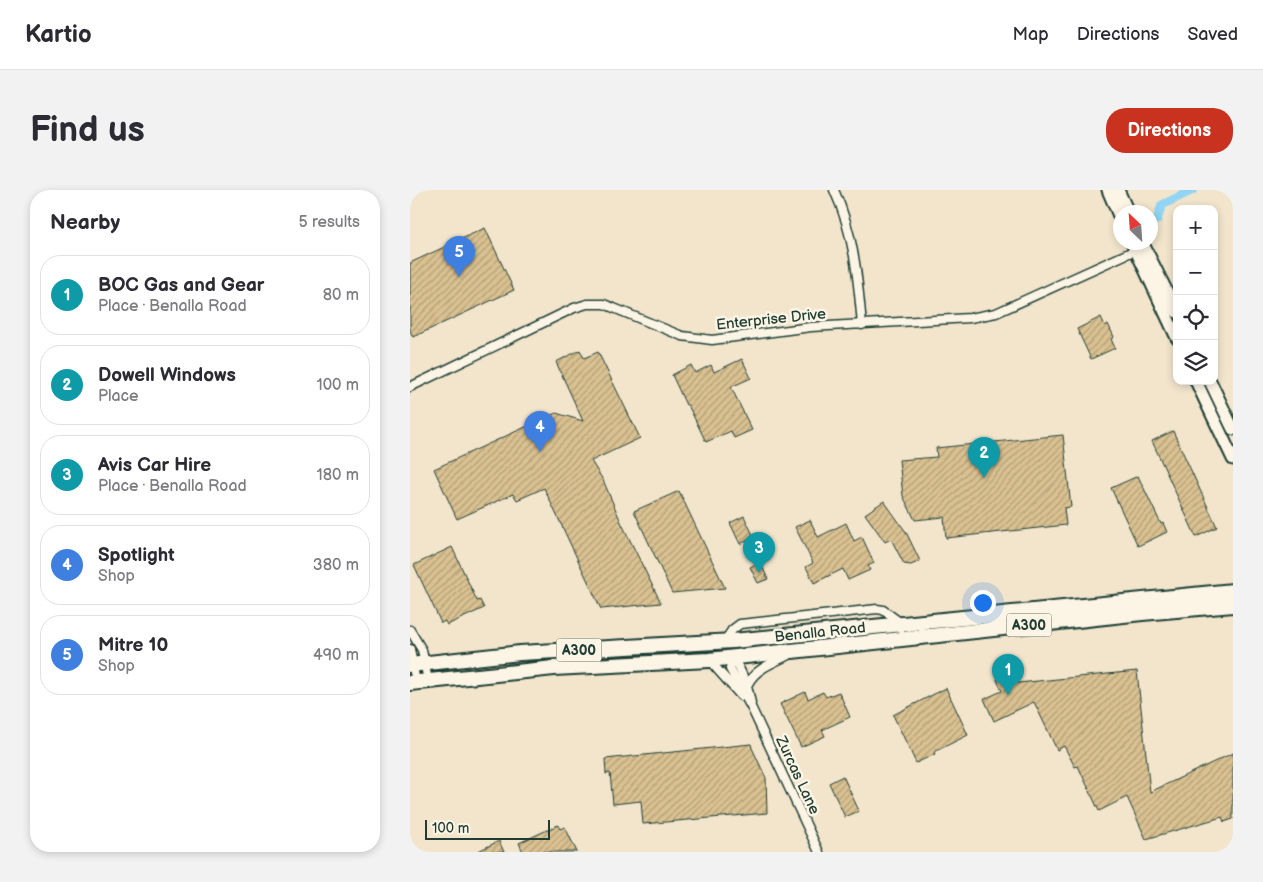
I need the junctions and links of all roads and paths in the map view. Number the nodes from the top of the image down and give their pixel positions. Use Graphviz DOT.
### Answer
graph roads {
  1 [pos="834,190"];
  2 [pos="1108,190"];
  3 [pos="1118,190"];
  4 [pos="1114,205"];
  5 [pos="1125,205"];
  6 [pos="1128,250"];
  7 [pos="1141,250"];
  8 [pos="1142,250"];
  9 [pos="1173,305"];
  10 [pos="862,326"];
  11 [pos="1173,328"];
  12 [pos="1198,385"];
  13 [pos="1212,385"];
  14 [pos="410,387"];
  15 [pos="1233,429"];
  16 [pos="1233,459"];
  17 [pos="1233,591"];
  18 [pos="1233,606"];
  19 [pos="951,618"];
  20 [pos="410,630"];
  21 [pos="971,632"];
  22 [pos="728,642"];
  23 [pos="410,649"];
  24 [pos="797,650"];
  25 [pos="732,657"];
  26 [pos="709,660"];
  27 [pos="415,664"];
  28 [pos="418,682"];
  29 [pos="748,684"];
  30 [pos="752,709"];
  31 [pos="819,852"];
  1 -- 10 [label="street"];
  2 -- 4 [label="main road"];
  3 -- 5 [label="main road"];
  6 -- 10 [label="street, Enterprise Drive"];
  7 -- 11 [label="main road"];
  8 -- 9 [label="main road"];
  10 -- 14 [label="street, Enterprise Drive"];
  12 -- 16 [label="main road"];
  13 -- 15 [label="main road"];
  17 -- 19 [label="highway, Benalla Road / A300"];
  18 -- 21 [label="highway, Benalla Road / A300"];
  19 -- 21 [label="highway"];
  19 -- 22 [label="highway, Benalla Road / A300"];
  20 -- 27 [label="street"];
  21 -- 24 [label="highway, Benalla Road / A300"];
  22 -- 25 [label="highway"];
  22 -- 27 [label="highway, Benalla Road / A300"];
  23 -- 27 [label="street"];
  24 -- 25 [label="highway, Benalla Road / A300"];
  24 -- 29 [label="street"];
  25 -- 26 [label="highway, Benalla Road / A300"];
  25 -- 29 [label="street, Zurcas Lane"];
  25 -- 30 [label="street, Zurcas Lane"];
  26 -- 28 [label="highway, Benalla Road / A300"];
  26 -- 30 [label="street, Zurcas Lane"];
  27 -- 28 [label="street"];
  27 -- 28 [label="street"];
  29 -- 30 [label="street, Zurcas Lane"];
  30 -- 31 [label="street, Zurcas Lane"];
}
